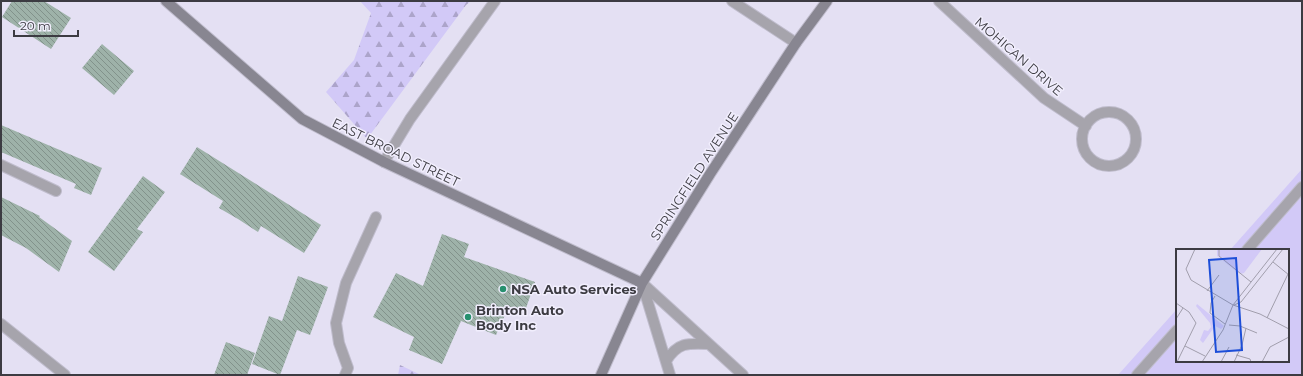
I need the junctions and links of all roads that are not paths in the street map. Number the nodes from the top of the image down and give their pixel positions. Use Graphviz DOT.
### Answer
graph roads {
  1 [pos="166,1"];
  2 [pos="495,1"];
  3 [pos="732,1"];
  4 [pos="827,1"];
  5 [pos="939,1"];
  6 [pos="796,44"];
  7 [pos="1086,126"];
  8 [pos="384,162"];
  9 [pos="1,165"];
  10 [pos="1302,187"];
  11 [pos="56,191"];
  12 [pos="376,217"];
  13 [pos="1248,249"];
  14 [pos="642,283"];
  15 [pos="1,324"];
  16 [pos="1176,331"];
  17 [pos="709,344"];
  18 [pos="666,361"];
  19 [pos="65,375"];
  20 [pos="345,375"];
  21 [pos="602,375"];
  22 [pos="670,375"];
  23 [pos="743,375"];
  24 [pos="1137,375"];
  1 -- 8 [label="street, EAST BROAD STREET"];
  2 -- 8 [label="street"];
  3 -- 6 [label="street"];
  4 -- 6 [label="street, SPRINGFIELD AVENUE"];
  5 -- 7 [label="street, MOHICAN DRIVE"];
  6 -- 14 [label="street, SPRINGFIELD AVENUE"];
  7 -- 7 [label="street"];
  8 -- 14 [label="street, EAST BROAD STREET"];
  9 -- 11 [label="street"];
  10 -- 13 [label="street"];
  12 -- 20 [label="street"];
  14 -- 17 [label="street"];
  14 -- 18 [label="street"];
  14 -- 21 [label="street, SPRINGFIELD AVENUE"];
  15 -- 19 [label="street"];
  16 -- 24 [label="street"];
  17 -- 18 [label="street"];
  17 -- 23 [label="street"];
  18 -- 22 [label="street"];
}
